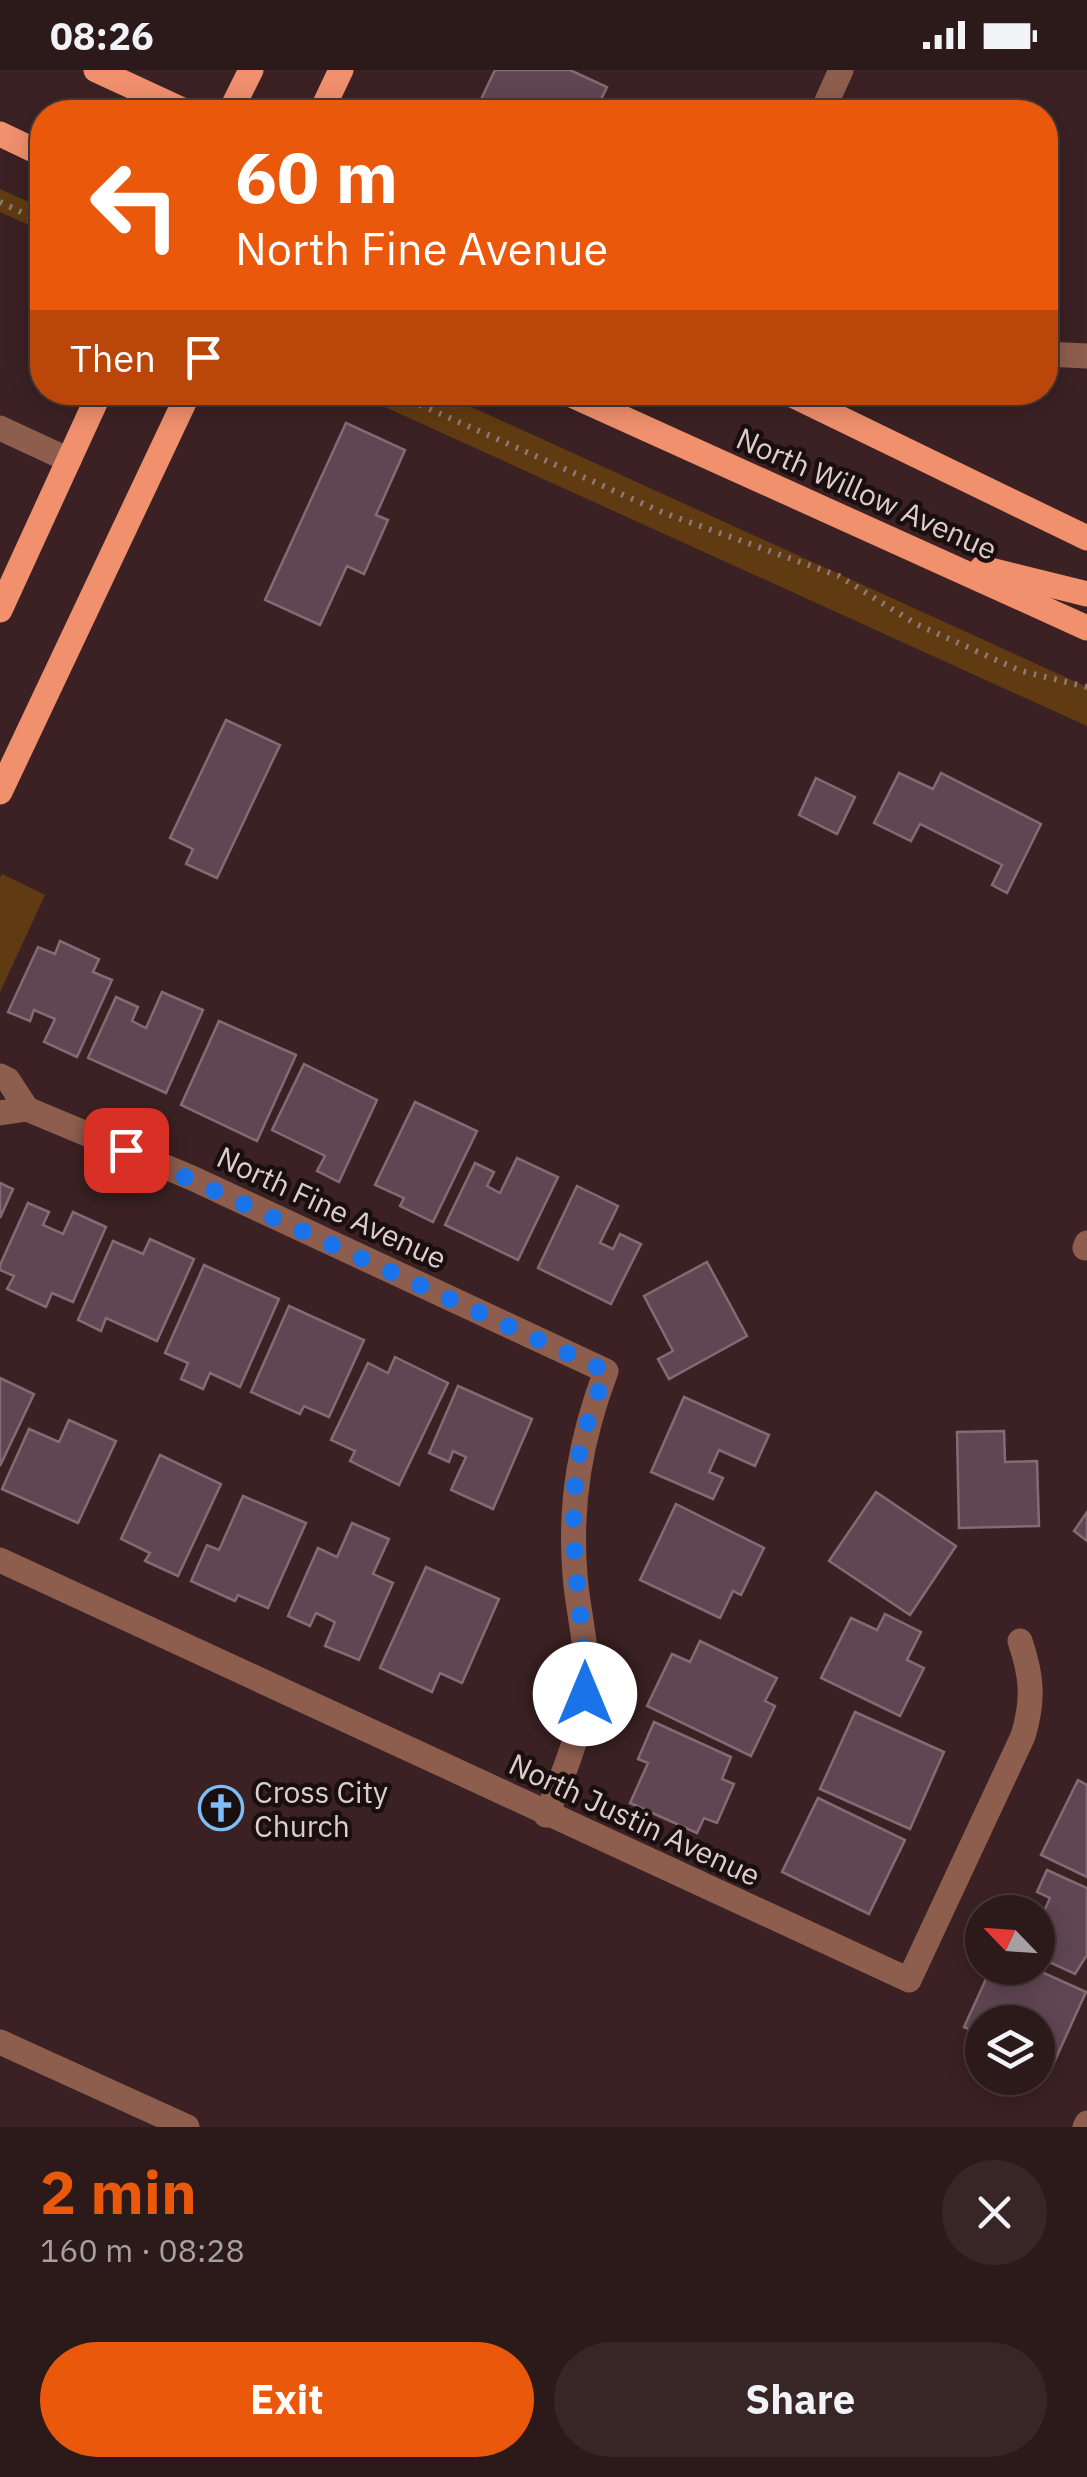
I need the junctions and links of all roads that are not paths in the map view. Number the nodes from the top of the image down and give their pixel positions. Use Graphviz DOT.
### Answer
graph roads {
  1 [pos="96,70"];
  2 [pos="250,70"];
  3 [pos="341,70"];
  4 [pos="841,70"];
  5 [pos="161,100"];
  6 [pos="236,100"];
  7 [pos="327,100"];
  8 [pos="827,100"];
  9 [pos="0,134"];
  10 [pos="30,148"];
  11 [pos="1058,355"];
  12 [pos="1087,356"];
  13 [pos="94,405"];
  14 [pos="182,405"];
  15 [pos="594,405"];
  16 [pos="813,405"];
  17 [pos="0,428"];
  18 [pos="69,460"];
  19 [pos="1087,538"];
  20 [pos="914,550"];
  21 [pos="1087,594"];
  22 [pos="0,610"];
  23 [pos="1087,628"];
  24 [pos="0,792"];
  25 [pos="0,1076"];
  26 [pos="27,1109"];
  27 [pos="0,1114"];
  28 [pos="0,1560"];
  29 [pos="1020,1641"];
  30 [pos="546,1815"];
  31 [pos="0,2042"];
  32 [pos="187,2127"];
  1 -- 5 [label="main road"];
  2 -- 6 [label="main road"];
  3 -- 7 [label="main road"];
  4 -- 8 [label="street"];
  9 -- 10 [label="main road"];
  11 -- 12 [label="street"];
  13 -- 18 [label="main road"];
  14 -- 24 [label="main road"];
  15 -- 20 [label="main road, North Willow Avenue"];
  16 -- 19 [label="main road, North Willow Avenue"];
  17 -- 18 [label="street"];
  18 -- 22 [label="main road"];
  20 -- 21 [label="main road"];
  20 -- 23 [label="main road, North Willow Avenue"];
  25 -- 26 [label="street, North Fine Avenue"];
  26 -- 27 [label="street"];
  26 -- 30 [label="street, North Fine Avenue"];
  28 -- 30 [label="street, North Justin Avenue"];
  29 -- 30 [label="street, North Justin Avenue"];
  31 -- 32 [label="street"];
}
